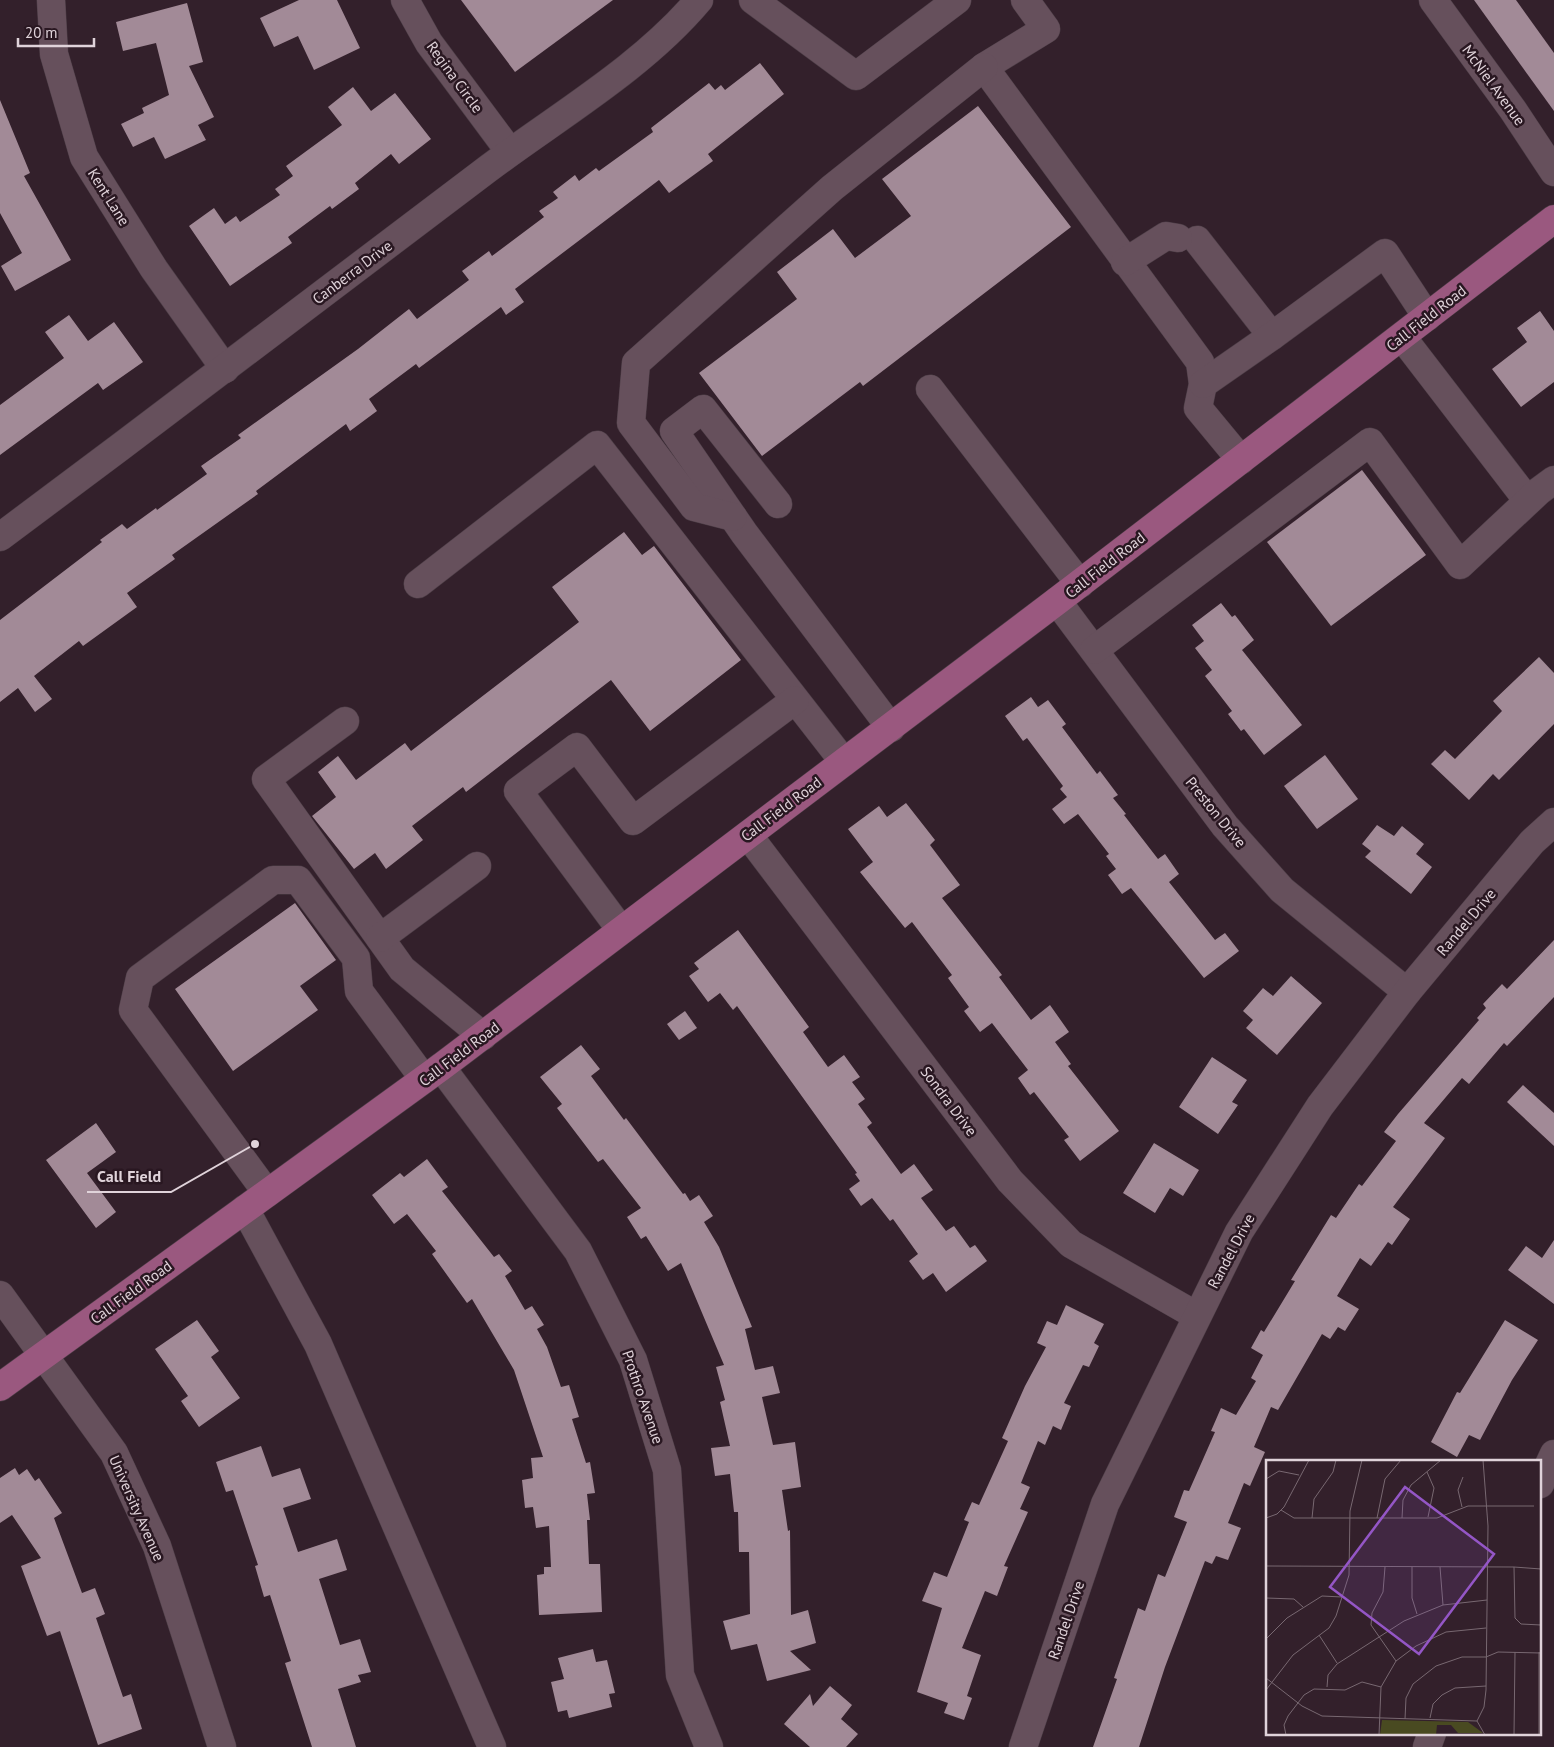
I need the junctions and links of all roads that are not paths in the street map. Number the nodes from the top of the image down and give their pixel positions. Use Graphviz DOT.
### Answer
graph roads {
  1 [pos="50,0"];
  2 [pos="405,0"];
  3 [pos="699,0"];
  4 [pos="753,0"];
  5 [pos="957,0"];
  6 [pos="1025,0"];
  7 [pos="1433,0"];
  8 [pos="984,67"];
  9 [pos="510,152"];
  10 [pos="1554,172"];
  11 [pos="1554,219"];
  12 [pos="1126,262"];
  13 [pos="1428,316"];
  14 [pos="1272,336"];
  15 [pos="1402,336"];
  16 [pos="225,369"];
  17 [pos="1203,384"];
  18 [pos="930,389"];
  19 [pos="1241,460"];
  20 [pos="1554,480"];
  21 [pos="1528,501"];
  22 [pos="778,504"];
  23 [pos="733,517"];
  24 [pos="0,537"];
  25 [pos="418,584"];
  26 [pos="1080,584"];
  27 [pos="1057,601"];
  28 [pos="1094,650"];
  29 [pos="795,700"];
  30 [pos="345,721"];
  31 [pos="890,728"];
  32 [pos="844,762"];
  33 [pos="1554,822"];
  34 [pos="748,834"];
  35 [pos="477,866"];
  36 [pos="621,930"];
  37 [pos="380,938"];
  38 [pos="1407,992"];
  39 [pos="483,1036"];
  40 [pos="433,1073"];
  41 [pos="267,1193"];
  42 [pos="245,1209"];
  43 [pos="0,1295"];
  44 [pos="1197,1316"];
  45 [pos="44,1354"];
  46 [pos="0,1387"];
  47 [pos="1554,1454"];
  48 [pos="1542,1480"];
  49 [pos="1432,1734"];
  50 [pos="222,1747"];
  51 [pos="492,1747"];
  52 [pos="709,1747"];
  53 [pos="1024,1747"];
  54 [pos="1427,1747"];
  1 -- 16 [label="street, Kent Lane"];
  2 -- 9 [label="street, Regina Circle"];
  3 -- 9 [label="street, Canberra Drive"];
  4 -- 5 [label="street"];
  6 -- 8 [label="street"];
  7 -- 10 [label="street, McNiel Avenue"];
  8 -- 12 [label="street"];
  8 -- 23 [label="street"];
  9 -- 16 [label="street, Canberra Drive"];
  11 -- 13 [label="main road, Call Field Road"];
  12 -- 14 [label="street"];
  12 -- 17 [label="street"];
  13 -- 14 [label="street"];
  13 -- 15 [label="main road, Call Field Road"];
  14 -- 17 [label="street"];
  15 -- 19 [label="main road, Call Field Road"];
  15 -- 21 [label="street"];
  16 -- 24 [label="street, Canberra Drive"];
  17 -- 19 [label="street"];
  18 -- 26 [label="street"];
  19 -- 26 [label="main road, Call Field Road"];
  20 -- 21 [label="street"];
  21 -- 28 [label="street"];
  22 -- 23 [label="street"];
  23 -- 31 [label="street"];
  25 -- 29 [label="street"];
  26 -- 27 [label="main road, Call Field Road"];
  27 -- 28 [label="street, Preston Drive"];
  27 -- 31 [label="main road, Call Field Road"];
  28 -- 38 [label="street, Preston Drive"];
  29 -- 32 [label="street"];
  29 -- 36 [label="street"];
  30 -- 37 [label="street"];
  31 -- 32 [label="main road, Call Field Road"];
  32 -- 34 [label="main road, Call Field Road"];
  33 -- 38 [label="street, Randel Drive"];
  34 -- 36 [label="main road, Call Field Road"];
  34 -- 44 [label="street, Sondra Drive"];
  35 -- 37 [label="street"];
  36 -- 39 [label="main road, Call Field Road"];
  37 -- 39 [label="street"];
  38 -- 44 [label="street, Randel Drive"];
  39 -- 40 [label="main road, Call Field Road"];
  40 -- 41 [label="main road, Call Field Road"];
  40 -- 41 [label="street, Prothro Avenue"];
  40 -- 52 [label="street, Prothro Avenue"];
  41 -- 42 [label="main road, Call Field Road"];
  42 -- 45 [label="main road, Call Field Road"];
  42 -- 51 [label="street"];
  43 -- 45 [label="street, University Avenue"];
  44 -- 53 [label="street, Randel Drive"];
  45 -- 46 [label="main road, Call Field Road"];
  45 -- 50 [label="street, University Avenue"];
  47 -- 48 [label="street"];
  49 -- 54 [label="street"];
}
